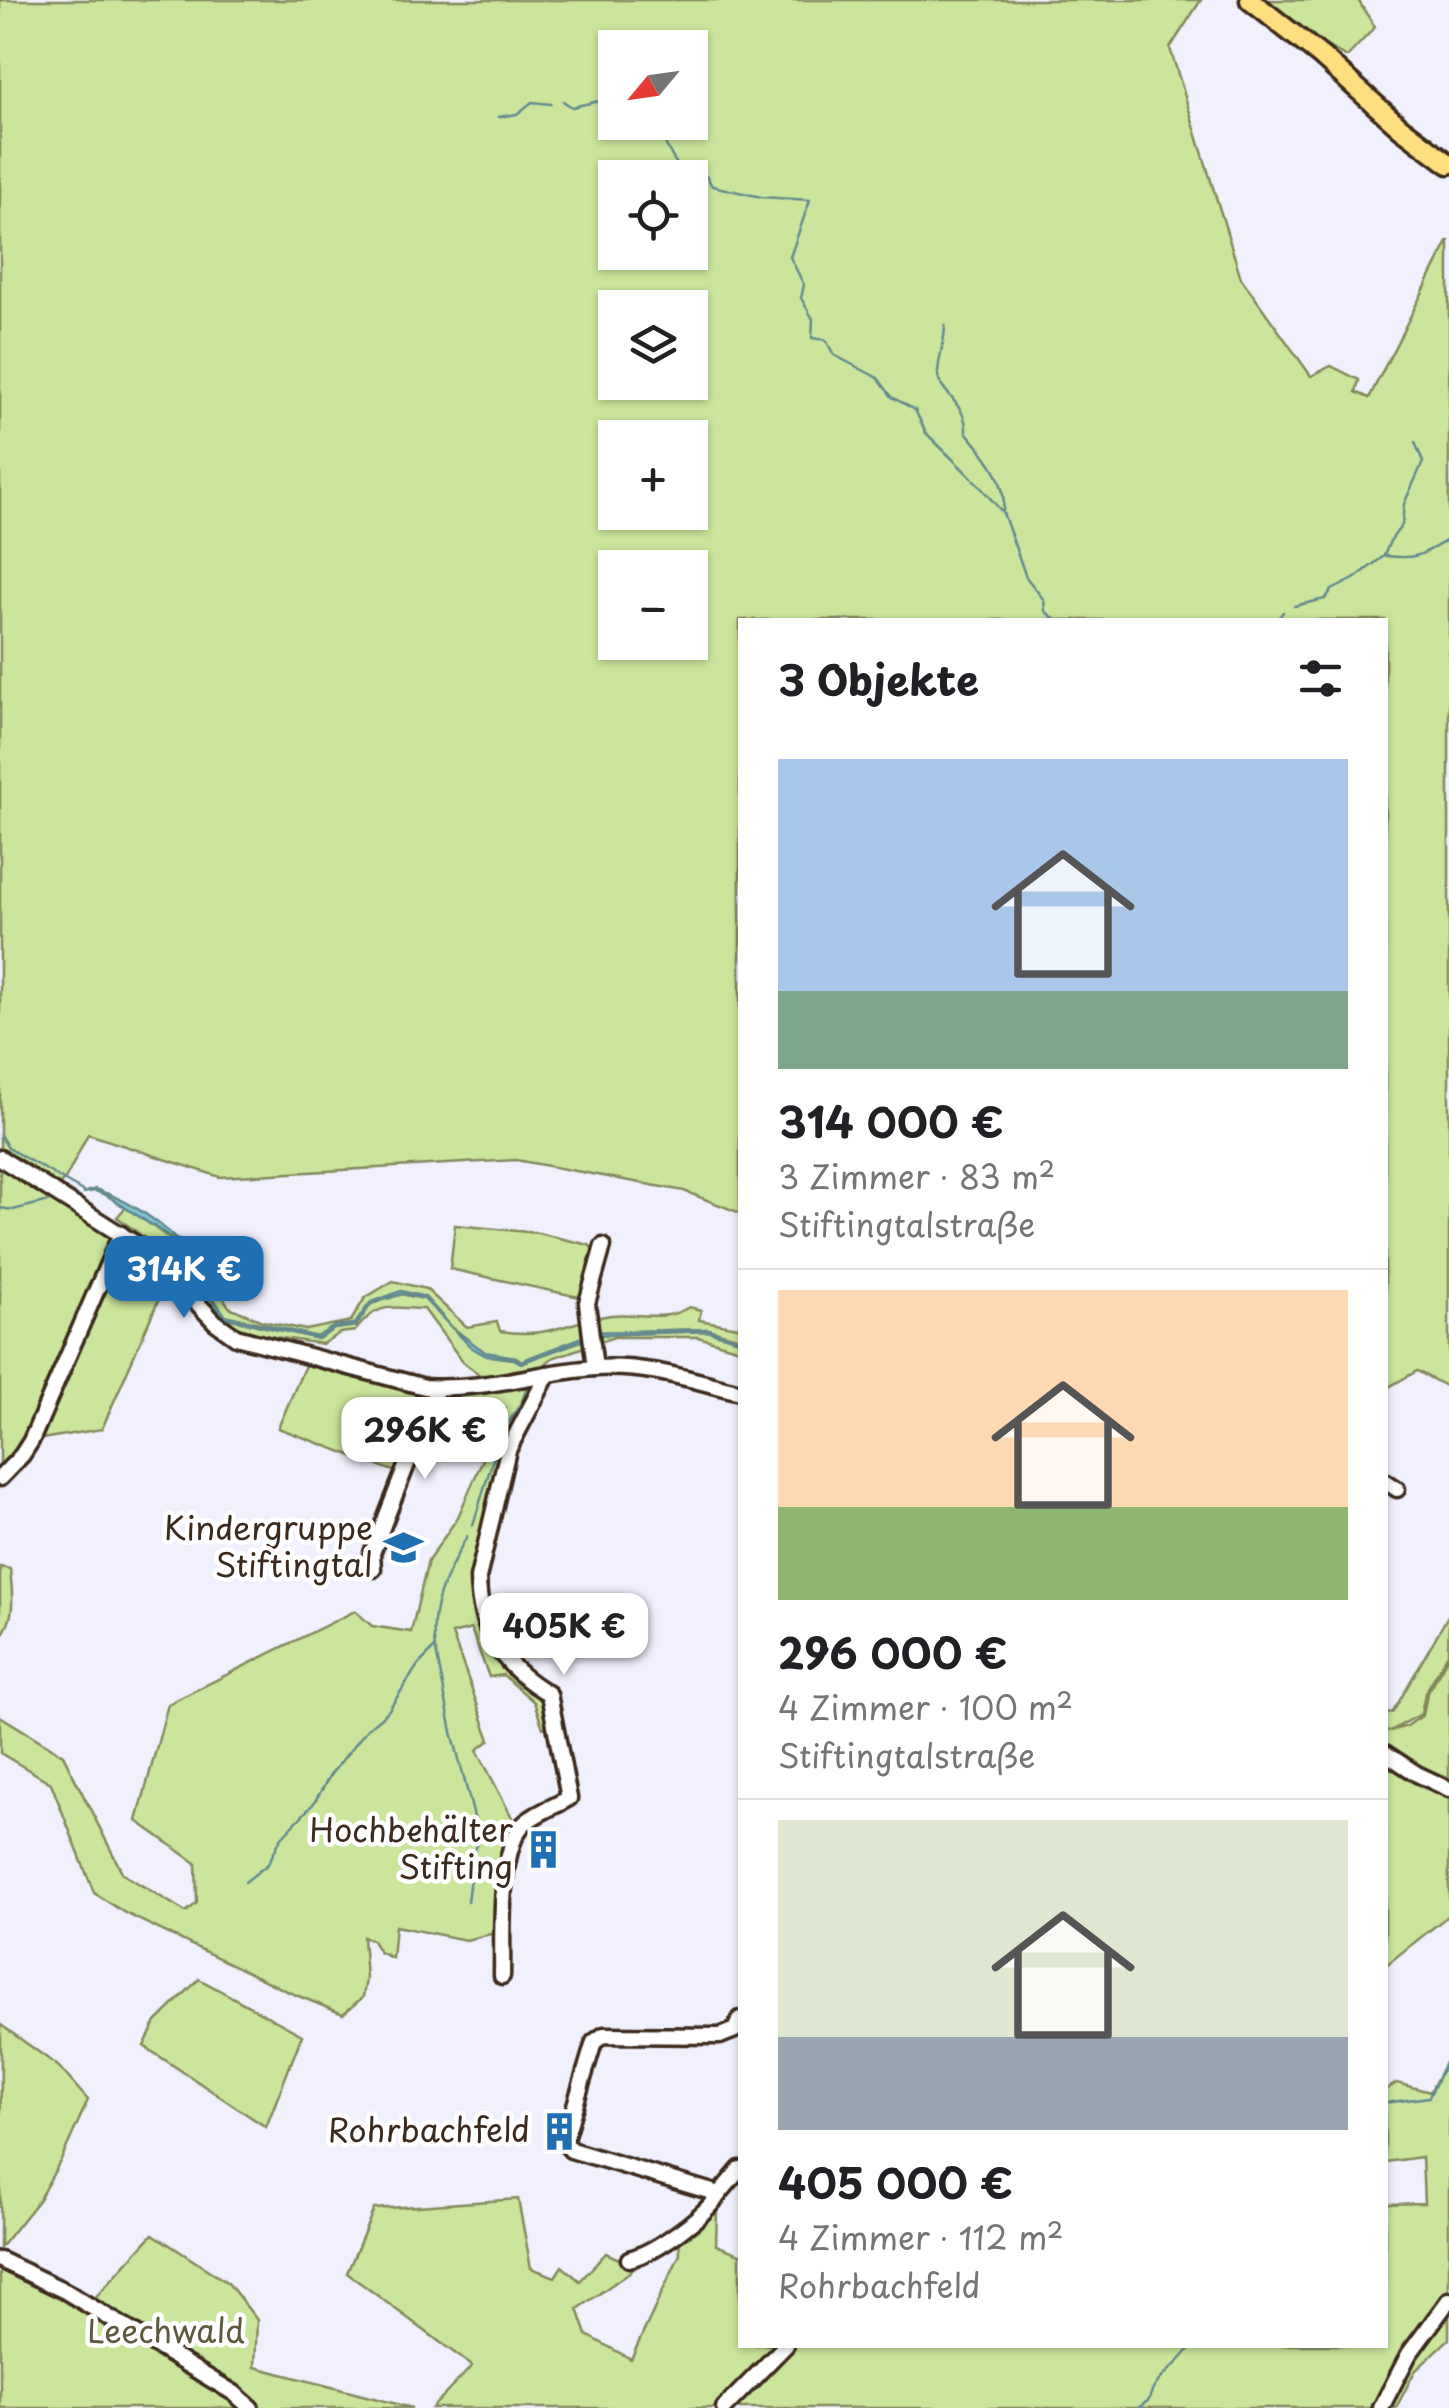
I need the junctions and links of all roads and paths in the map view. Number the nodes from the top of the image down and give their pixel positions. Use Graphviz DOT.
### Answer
graph roads {
  1 [pos="1250,0"];
  2 [pos="1449,164"];
  3 [pos="0,1158"];
  4 [pos="120,1234"];
  5 [pos="603,1246"];
  6 [pos="594,1368"];
  7 [pos="548,1374"];
  8 [pos="438,1388"];
  9 [pos="738,1392"];
  10 [pos="0,1478"];
  11 [pos="373,1569"];
  12 [pos="1388,1755"];
  13 [pos="1449,1789"];
  14 [pos="502,1976"];
  15 [pos="738,2023"];
  16 [pos="738,2170"];
  17 [pos="719,2194"];
  18 [pos="630,2259"];
  19 [pos="0,2260"];
  20 [pos="1449,2300"];
  21 [pos="783,2348"];
  22 [pos="252,2408"];
  23 [pos="724,2408"];
  24 [pos="1382,2408"];
  1 -- 2 [label="main road"];
  3 -- 4 [label="street"];
  4 -- 8 [label="street"];
  4 -- 10 [label="street"];
  5 -- 6 [label="street"];
  6 -- 7 [label="street"];
  6 -- 9 [label="street"];
  7 -- 8 [label="street"];
  7 -- 14 [label="street"];
  8 -- 11 [label="street"];
  12 -- 13 [label="street"];
  15 -- 17 [label="street"];
  16 -- 17 [label="street"];
  17 -- 18 [label="street"];
  19 -- 22 [label="street"];
  20 -- 24 [label="street"];
  21 -- 23 [label="street"];
}
